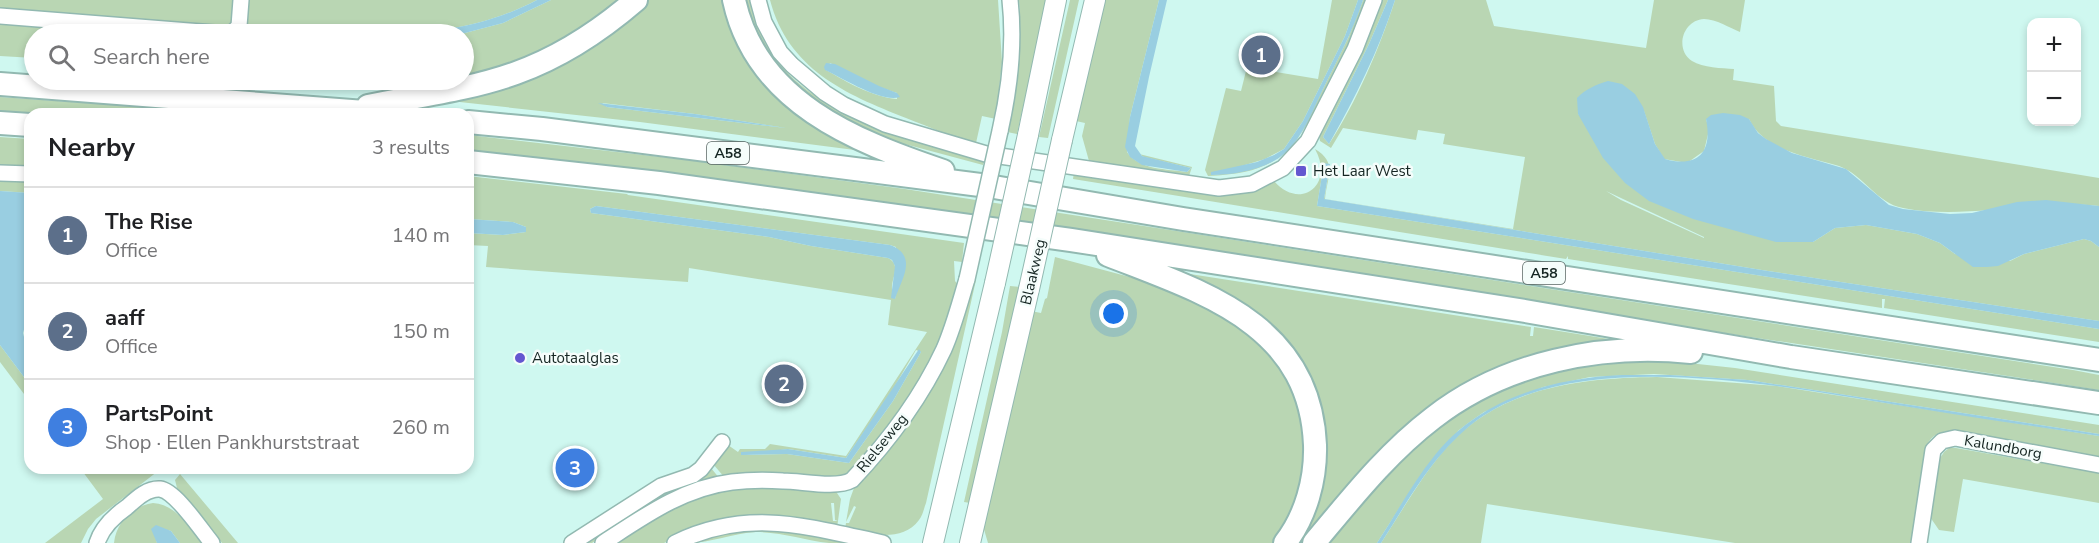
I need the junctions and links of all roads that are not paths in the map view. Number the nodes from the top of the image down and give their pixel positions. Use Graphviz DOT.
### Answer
graph roads {
  1 [pos="241,0"];
  2 [pos="636,0"];
  3 [pos="734,0"];
  4 [pos="758,0"];
  5 [pos="1010,0"];
  6 [pos="1056,0"];
  7 [pos="1095,0"];
  8 [pos="1374,0"];
  9 [pos="0,16"];
  10 [pos="101,24"];
  11 [pos="239,24"];
  12 [pos="0,84"];
  13 [pos="474,84"];
  14 [pos="24,86"];
  15 [pos="80,90"];
  16 [pos="448,90"];
  17 [pos="321,108"];
  18 [pos="358,108"];
  19 [pos="0,123"];
  20 [pos="474,123"];
  21 [pos="24,125"];
  22 [pos="474,163"];
  23 [pos="0,173"];
  24 [pos="24,174"];
  25 [pos="988,186"];
  26 [pos="1071,240"];
  27 [pos="1791,357"];
  28 [pos="2099,360"];
  29 [pos="2099,403"];
  30 [pos="722,442"];
  31 [pos="2099,465"];
  32 [pos="97,543"];
  33 [pos="212,543"];
  34 [pos="572,543"];
  35 [pos="603,543"];
  36 [pos="675,543"];
  37 [pos="883,543"];
  38 [pos="933,543"];
  39 [pos="970,543"];
  40 [pos="1285,543"];
  41 [pos="1314,543"];
  42 [pos="1919,543"];
  1 -- 11 [label="street"];
  2 -- 13 [label="highway"];
  3 -- 25 [label="highway, A58"];
  4 -- 8 [label="street"];
  5 -- 35 [label="street, Rielseweg, bridge"];
  6 -- 38 [label="main road, bridge"];
  7 -- 39 [label="main road, Blaakweg, bridge"];
  9 -- 10 [label="street"];
  12 -- 14 [label="highway"];
  15 -- 17 [label="highway"];
  16 -- 18 [label="highway"];
  19 -- 21 [label="highway"];
  20 -- 25 [label="highway, A58"];
  22 -- 26 [label="highway"];
  23 -- 24 [label="street"];
  25 -- 28 [label="highway, A58"];
  26 -- 27 [label="highway"];
  26 -- 40 [label="highway"];
  27 -- 29 [label="highway"];
  27 -- 41 [label="highway"];
  30 -- 34 [label="street"];
  31 -- 42 [label="street, Kalundborg"];
  32 -- 33 [label="street"];
  36 -- 37 [label="street"];
}
